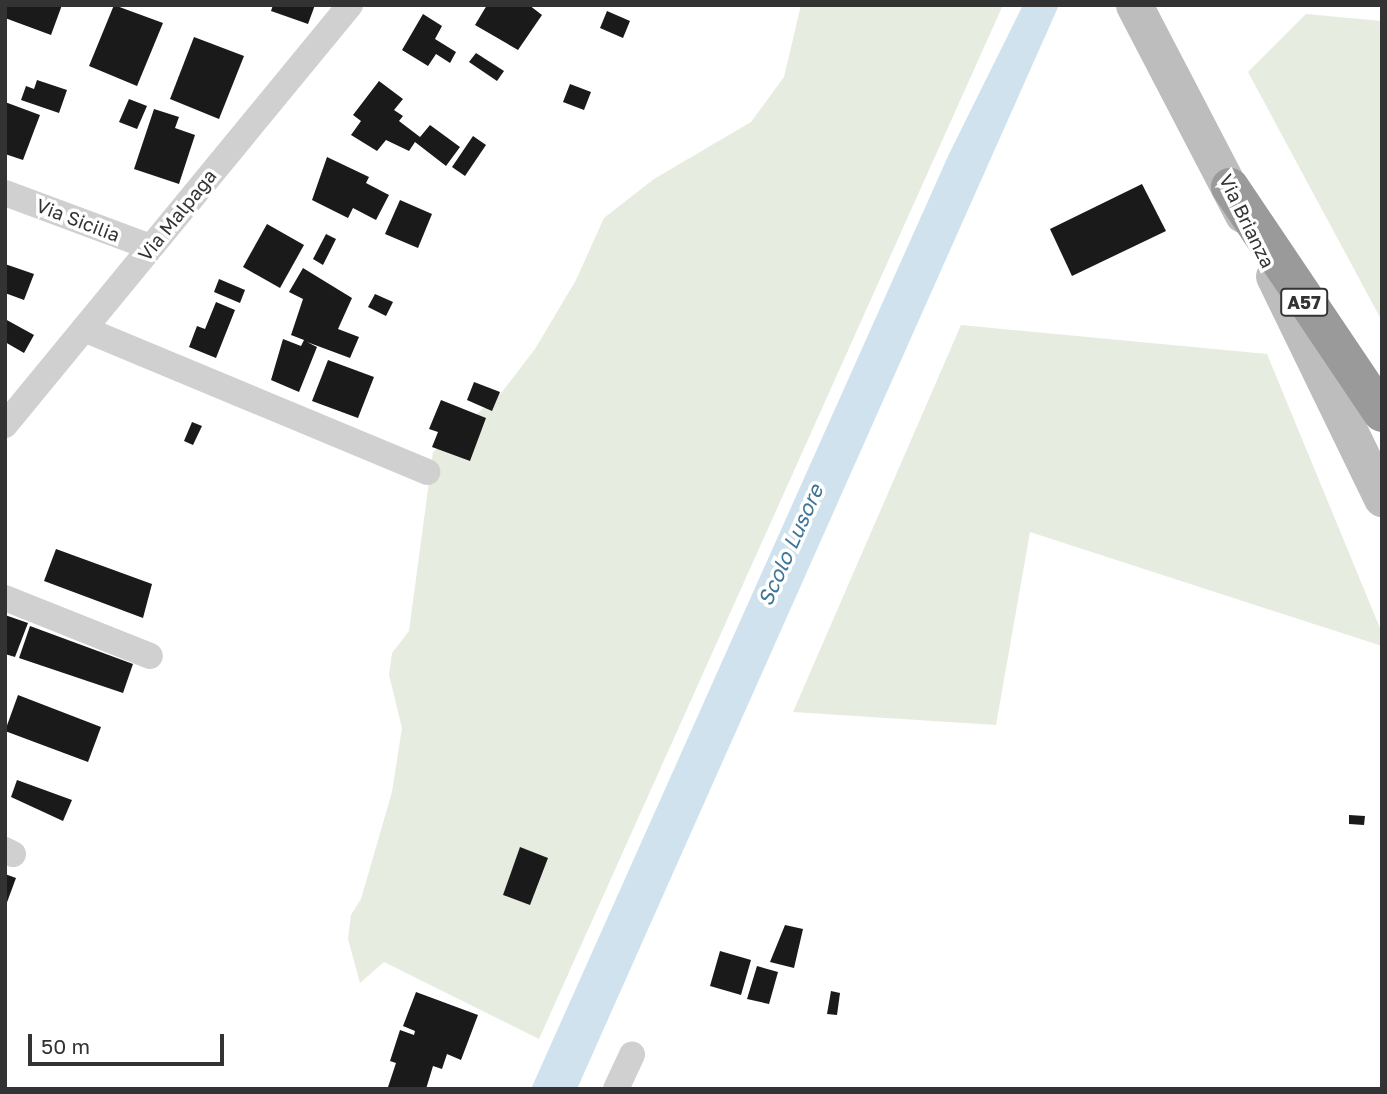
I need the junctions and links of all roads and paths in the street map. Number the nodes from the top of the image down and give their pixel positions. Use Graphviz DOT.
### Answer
graph roads {
  1 [pos="350,5"];
  2 [pos="1134,5"];
  3 [pos="1230,187"];
  4 [pos="5,192"];
  5 [pos="150,247"];
  6 [pos="84,329"];
  7 [pos="5,425"];
  8 [pos="1369,425"];
  9 [pos="427,472"];
  10 [pos="1382,474"];
  11 [pos="1382,498"];
  12 [pos="5,597"];
  13 [pos="150,656"];
  14 [pos="632,1054"];
  15 [pos="616,1089"];
  1 -- 5 [label="street, Via Malpaga"];
  2 -- 3 [label="main road, Via Brianza"];
  3 -- 8 [label="highway, A57"];
  4 -- 5 [label="street, Via Sicilia"];
  5 -- 6 [label="street, Via Malpaga"];
  6 -- 7 [label="street, Via Malpaga"];
  6 -- 9 [label="street"];
  8 -- 10 [label="main road"];
  8 -- 11 [label="main road"];
  12 -- 13 [label="street"];
  14 -- 15 [label="street"];
}
